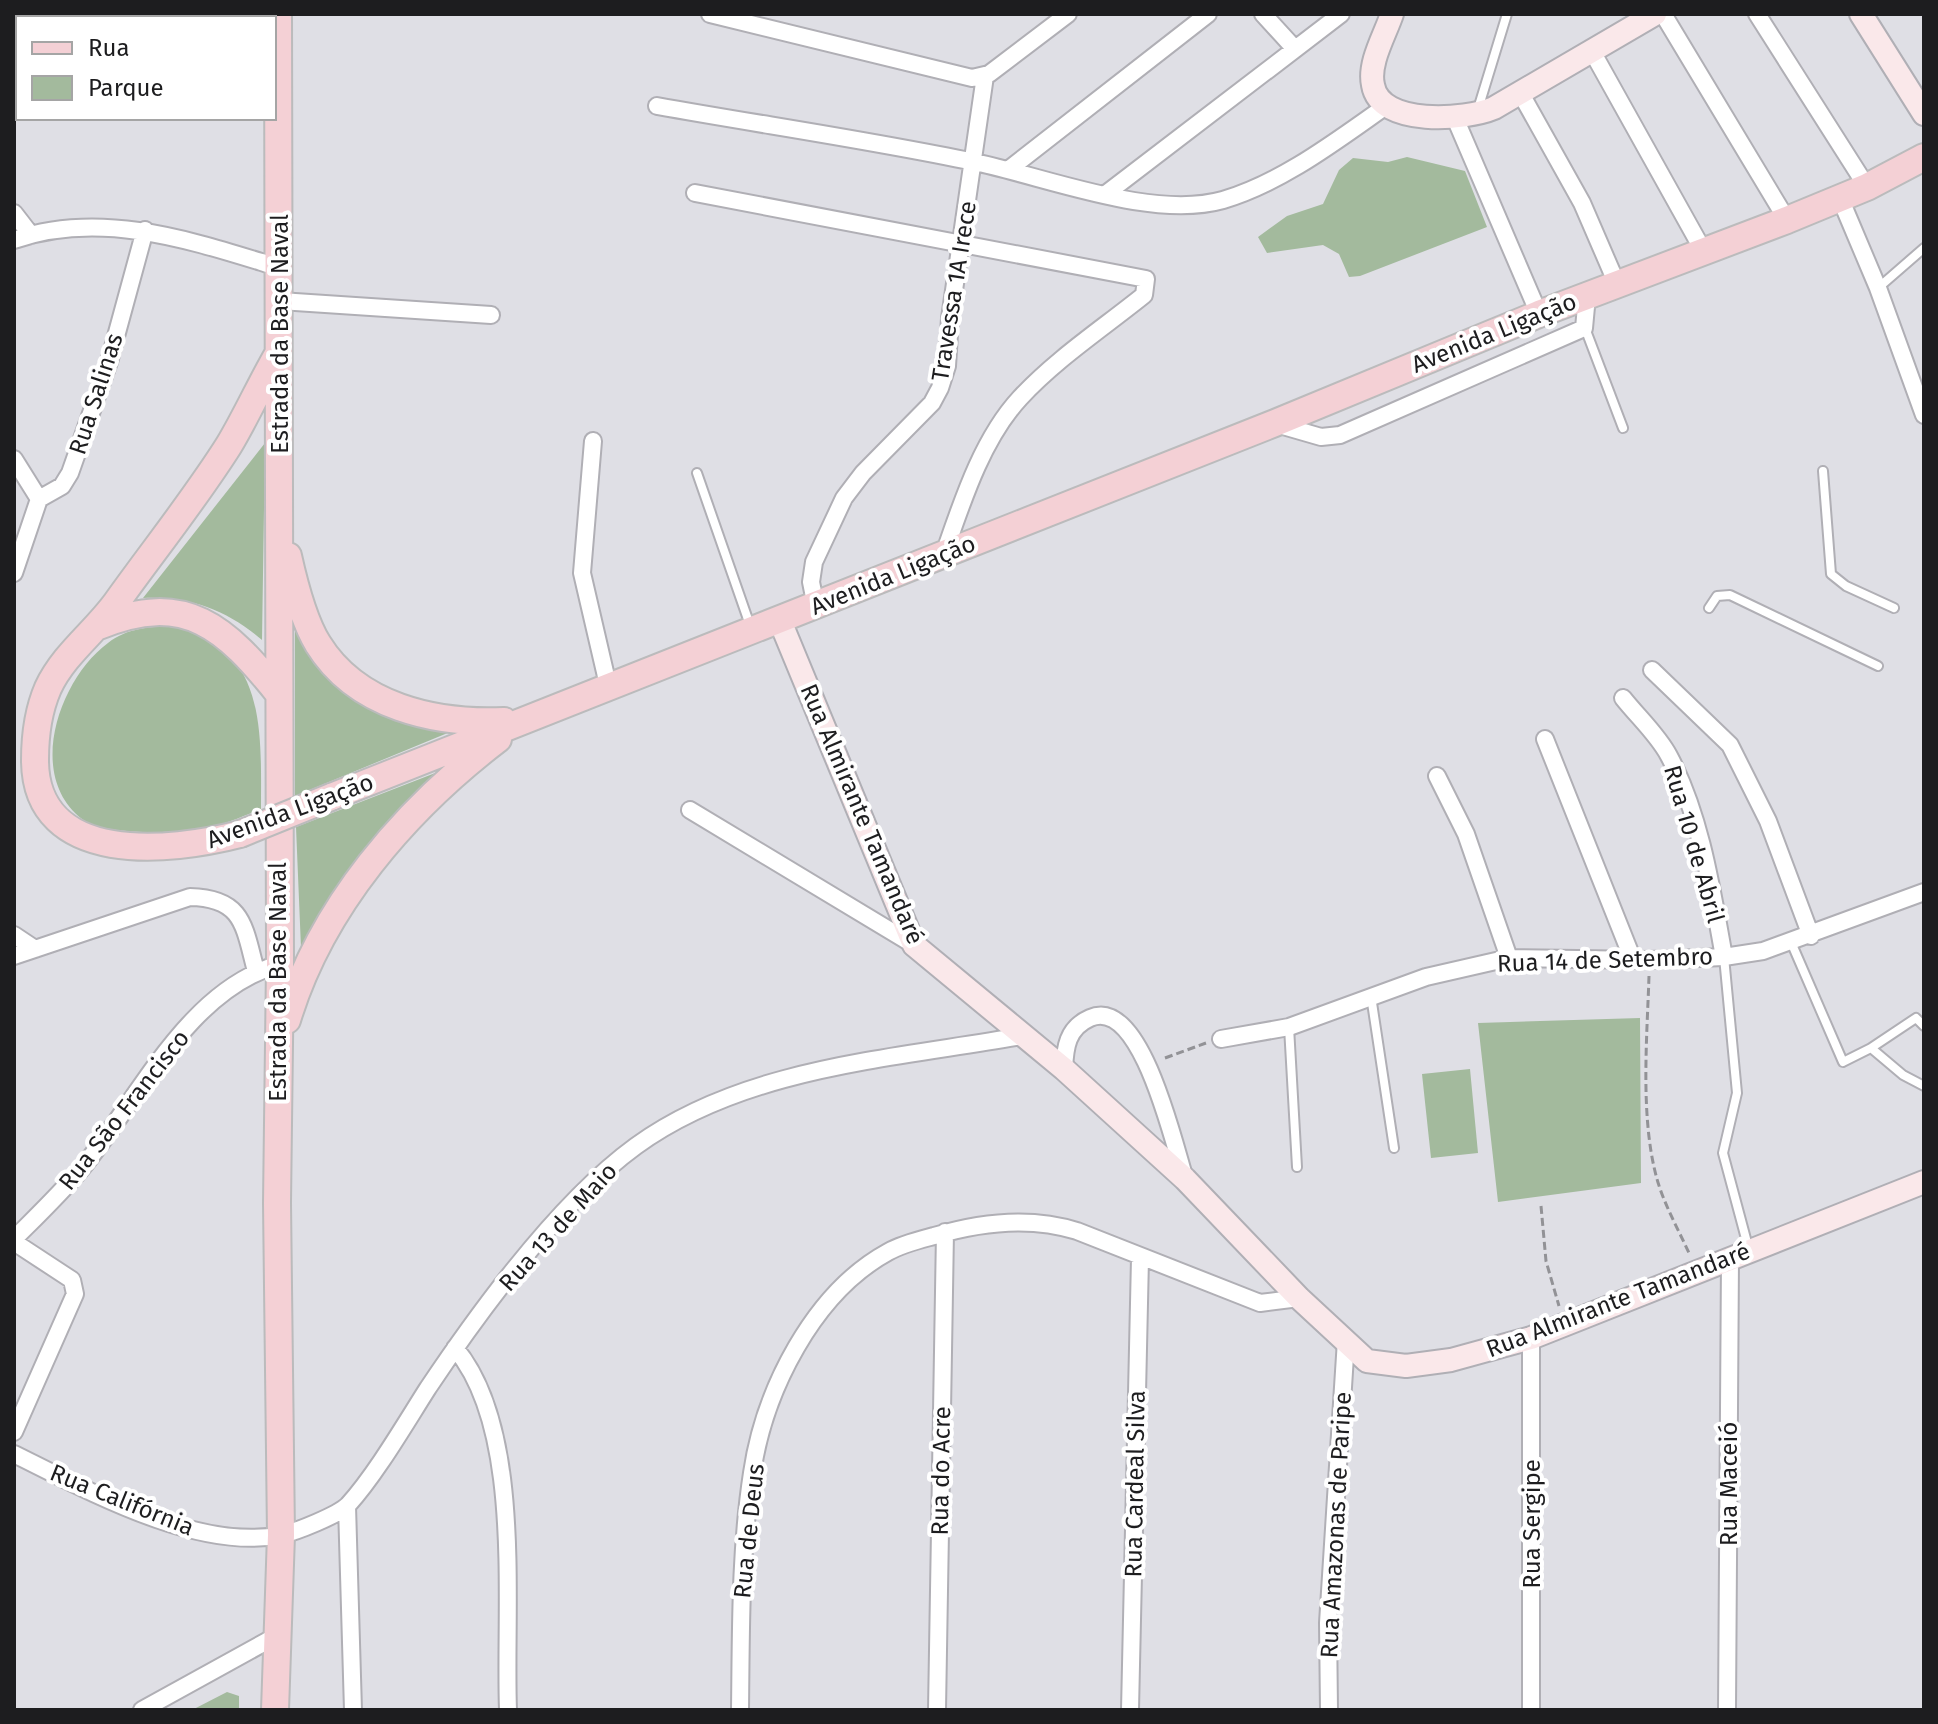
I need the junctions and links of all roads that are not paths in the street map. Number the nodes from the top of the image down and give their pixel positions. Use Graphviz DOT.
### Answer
graph roads {
  1 [pos="278,14"];
  2 [pos="710,14"];
  3 [pos="1068,14"];
  4 [pos="1208,14"];
  5 [pos="1263,14"];
  6 [pos="1341,14"];
  7 [pos="1392,14"];
  8 [pos="1507,14"];
  9 [pos="1655,14"];
  10 [pos="1663,14"];
  11 [pos="1757,14"];
  12 [pos="1861,14"];
  13 [pos="1295,49"];
  14 [pos="1593,53"];
  15 [pos="985,76"];
  16 [pos="1521,94"];
  17 [pos="657,106"];
  18 [pos="1386,106"];
  19 [pos="1924,114"];
  20 [pos="1465,117"];
  21 [pos="1924,157"];
  22 [pos="975,162"];
  23 [pos="1008,170"];
  24 [pos="1867,187"];
  25 [pos="695,193"];
  26 [pos="1107,193"];
  27 [pos="1840,198"];
  28 [pos="14,213"];
  29 [pos="1787,220"];
  30 [pos="145,230"];
  31 [pos="31,235"];
  32 [pos="14,240"];
  33 [pos="960,244"];
  34 [pos="1924,248"];
  35 [pos="1704,252"];
  36 [pos="281,268"];
  37 [pos="1617,284"];
  38 [pos="1878,288"];
  39 [pos="1587,296"];
  40 [pos="280,301"];
  41 [pos="1539,314"];
  42 [pos="491,315"];
  43 [pos="1584,328"];
  44 [pos="280,350"];
  45 [pos="1924,415"];
  46 [pos="1275,423"];
  47 [pos="1623,428"];
  48 [pos="593,441"];
  49 [pos="14,459"];
  50 [pos="1823,471"];
  51 [pos="697,473"];
  52 [pos="39,499"];
  53 [pos="280,522"];
  54 [pos="944,554"];
  55 [pos="14,573"];
  56 [pos="816,607"];
  57 [pos="1709,608"];
  58 [pos="1894,608"];
  59 [pos="780,621"];
  60 [pos="99,626"];
  61 [pos="752,629"];
  62 [pos="1878,666"];
  63 [pos="1652,670"];
  64 [pos="608,685"];
  65 [pos="279,694"];
  66 [pos="1623,698"];
  67 [pos="523,720"];
  68 [pos="1545,739"];
  69 [pos="1437,776"];
  70 [pos="690,810"];
  71 [pos="1924,892"];
  72 [pos="14,935"];
  73 [pos="1811,936"];
  74 [pos="1791,942"];
  75 [pos="914,945"];
  76 [pos="35,949"];
  77 [pos="313,951"];
  78 [pos="14,956"];
  79 [pos="1724,957"];
  80 [pos="1509,958"];
  81 [pos="1641,960"];
  82 [pos="272,961"];
  83 [pos="1371,995"];
  84 [pos="1924,1026"];
  85 [pos="1289,1027"];
  86 [pos="1022,1036"];
  87 [pos="1221,1039"];
  88 [pos="280,1044"];
  89 [pos="1871,1048"];
  90 [pos="1064,1069"];
  91 [pos="1924,1086"];
  92 [pos="1394,1148"];
  93 [pos="1297,1167"];
  94 [pos="1185,1179"];
  95 [pos="1924,1182"];
  96 [pos="945,1232"];
  97 [pos="14,1241"];
  98 [pos="1740,1254"];
  99 [pos="1140,1258"];
  100 [pos="1299,1298"];
  101 [pos="1531,1338"];
  102 [pos="1346,1340"];
  103 [pos="455,1348"];
  104 [pos="14,1432"];
  105 [pos="14,1454"];
  106 [pos="347,1506"];
  107 [pos="281,1535"];
  108 [pos="278,1635"];
  109 [pos="142,1710"];
  110 [pos="275,1710"];
  111 [pos="353,1710"];
  112 [pos="508,1710"];
  113 [pos="740,1710"];
  114 [pos="937,1710"];
  115 [pos="1130,1710"];
  116 [pos="1329,1710"];
  117 [pos="1531,1710"];
  118 [pos="1727,1710"];
  1 -- 36 [label="main road, Estrada da Base Naval"];
  2 -- 15 [label="street"];
  3 -- 15 [label="street"];
  4 -- 23 [label="street"];
  5 -- 13 [label="street"];
  6 -- 13 [label="street"];
  7 -- 18 [label="main road"];
  8 -- 20 [label="lane"];
  9 -- 14 [label="main road"];
  10 -- 29 [label="street"];
  11 -- 24 [label="street"];
  12 -- 19 [label="main road"];
  13 -- 26 [label="street"];
  14 -- 16 [label="main road"];
  14 -- 35 [label="street"];
  15 -- 22 [label="street, Travessa 1A Irece"];
  16 -- 20 [label="main road"];
  16 -- 37 [label="street"];
  17 -- 22 [label="street"];
  18 -- 20 [label="main road"];
  18 -- 26 [label="street"];
  20 -- 41 [label="street"];
  21 -- 24 [label="main road, Avenida Ligação"];
  22 -- 23 [label="street"];
  22 -- 33 [label="street, Travessa 1A Irece"];
  23 -- 26 [label="street"];
  24 -- 27 [label="main road, Avenida Ligação"];
  25 -- 33 [label="street"];
  27 -- 29 [label="main road, Avenida Ligação"];
  27 -- 38 [label="street"];
  28 -- 31 [label="street"];
  29 -- 35 [label="main road, Avenida Ligação"];
  30 -- 31 [label="street"];
  30 -- 36 [label="street"];
  30 -- 52 [label="street, Rua Salinas"];
  31 -- 32 [label="street"];
  33 -- 54 [label="street"];
  33 -- 56 [label="street, Travessa 1A Irece"];
  34 -- 38 [label="lane"];
  35 -- 37 [label="main road, Avenida Ligação"];
  36 -- 40 [label="main road, Estrada da Base Naval"];
  37 -- 39 [label="main road, Avenida Ligação"];
  38 -- 45 [label="street"];
  39 -- 41 [label="main road, Avenida Ligação"];
  39 -- 43 [label="street"];
  40 -- 42 [label="street"];
  40 -- 44 [label="main road, Estrada da Base Naval"];
  41 -- 46 [label="main road, Avenida Ligação"];
  43 -- 46 [label="street"];
  43 -- 47 [label="lane"];
  44 -- 53 [label="main road, Estrada da Base Naval"];
  44 -- 60 [label="main road, Avenida Ligação"];
  46 -- 54 [label="main road, Avenida Ligação"];
  48 -- 64 [label="street"];
  49 -- 52 [label="street"];
  50 -- 58 [label="lane"];
  51 -- 61 [label="lane"];
  52 -- 55 [label="street"];
  53 -- 65 [label="main road, Estrada da Base Naval"];
  53 -- 67 [label="main road"];
  54 -- 56 [label="main road, Avenida Ligação"];
  56 -- 59 [label="main road, Avenida Ligação"];
  57 -- 62 [label="lane"];
  59 -- 61 [label="main road, Avenida Ligação"];
  59 -- 75 [label="main road, Rua Almirante Tamandaré"];
  60 -- 65 [label="main road, Avenida Ligação"];
  60 -- 67 [label="main road, Avenida Ligação, bridge"];
  61 -- 64 [label="main road, Avenida Ligação"];
  63 -- 73 [label="street"];
  64 -- 67 [label="main road, Avenida Ligação"];
  65 -- 82 [label="main road, Estrada da Base Naval"];
  66 -- 79 [label="street, Rua 10 de Abril"];
  67 -- 77 [label="main road"];
  68 -- 81 [label="street"];
  69 -- 80 [label="street"];
  70 -- 75 [label="street"];
  71 -- 73 [label="street, Rua 14 de Setembro"];
  72 -- 76 [label="street"];
  73 -- 74 [label="street, Rua 14 de Setembro"];
  74 -- 79 [label="street, Rua 14 de Setembro"];
  74 -- 89 [label="lane"];
  75 -- 86 [label="main road, Rua Almirante Tamandaré"];
  76 -- 78 [label="street"];
  76 -- 82 [label="street"];
  77 -- 82 [label="main road"];
  77 -- 88 [label="main road"];
  79 -- 81 [label="street, Rua 14 de Setembro"];
  79 -- 98 [label="lane"];
  80 -- 81 [label="street, Rua 14 de Setembro"];
  80 -- 83 [label="street, Rua 14 de Setembro"];
  82 -- 88 [label="main road, Estrada da Base Naval"];
  82 -- 97 [label="street, Rua São Francisco"];
  83 -- 85 [label="street, Rua 14 de Setembro"];
  83 -- 92 [label="lane"];
  84 -- 89 [label="lane"];
  85 -- 87 [label="street, Rua 14 de Setembro"];
  85 -- 93 [label="lane"];
  86 -- 90 [label="main road, Rua Almirante Tamandaré"];
  86 -- 103 [label="street, Rua 13 de Maio"];
  88 -- 107 [label="main road, Estrada da Base Naval"];
  89 -- 91 [label="lane"];
  90 -- 94 [label="main road, Rua Almirante Tamandaré"];
  90 -- 94 [label="street, Rua Almirante Tamandaré"];
  94 -- 100 [label="main road, Rua Almirante Tamandaré"];
  95 -- 98 [label="main road, Rua Almirante Tamandaré"];
  96 -- 99 [label="street, Rua de Deus"];
  96 -- 113 [label="street, Rua de Deus"];
  96 -- 114 [label="street, Rua do Acre"];
  97 -- 104 [label="street"];
  98 -- 101 [label="main road, Rua Almirante Tamandaré"];
  98 -- 118 [label="street, Rua Maceió"];
  99 -- 100 [label="street, Rua de Deus"];
  99 -- 115 [label="street, Rua Cardeal Silva"];
  100 -- 102 [label="main road, Rua Almirante Tamandaré"];
  101 -- 102 [label="main road, Rua Almirante Tamandaré"];
  101 -- 117 [label="street, Rua Sergipe"];
  102 -- 116 [label="street, Rua Amazonas de Paripe"];
  103 -- 106 [label="street, Rua 13 de Maio"];
  103 -- 112 [label="street"];
  105 -- 107 [label="street, Rua Califórnia"];
  106 -- 107 [label="street"];
  106 -- 111 [label="street"];
  107 -- 108 [label="main road, Estrada da Base Naval"];
  108 -- 109 [label="street"];
  108 -- 110 [label="main road, Estrada da Base Naval"];
}
